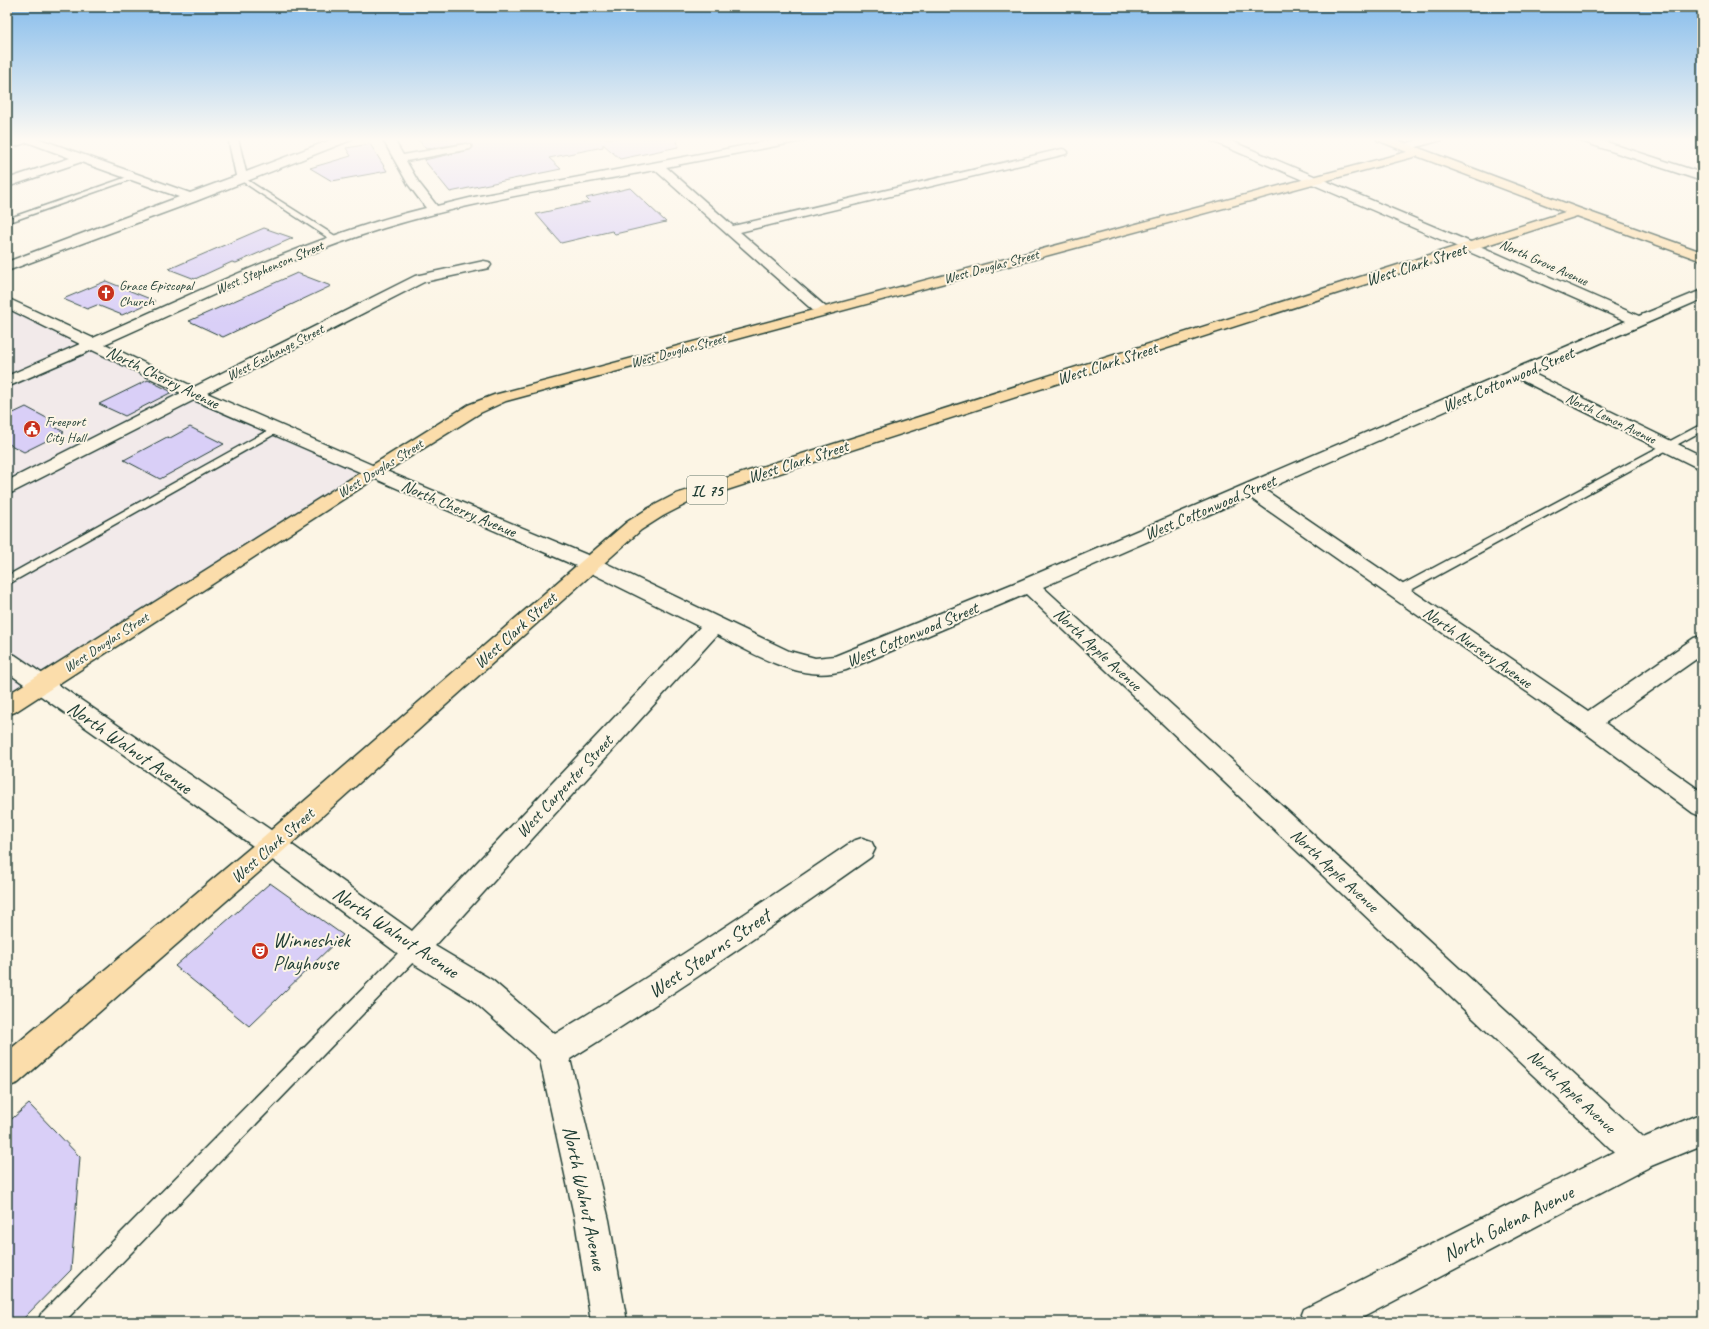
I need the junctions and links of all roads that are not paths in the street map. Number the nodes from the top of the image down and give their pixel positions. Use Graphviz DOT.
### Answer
graph roads {
  1 [pos="65,200"];
  2 [pos="187,200"];
  3 [pos="275,200"];
  4 [pos="426,200"];
  5 [pos="479,200"];
  6 [pos="696,200"];
  7 [pos="858,200"];
  8 [pos="1237,200"];
  9 [pos="1359,200"];
  10 [pos="1545,200"];
  11 [pos="434,210"];
  12 [pos="1577,212"];
  13 [pos="7,220"];
  14 [pos="730,230"];
  15 [pos="336,239"];
  16 [pos="1470,247"];
  17 [pos="1702,257"];
  18 [pos="1702,264"];
  19 [pos="484,265"];
  20 [pos="7,267"];
  21 [pos="1702,294"];
  22 [pos="7,302"];
  23 [pos="822,311"];
  24 [pos="1640,322"];
  25 [pos="92,343"];
  26 [pos="1519,373"];
  27 [pos="7,382"];
  28 [pos="193,393"];
  29 [pos="1702,427"];
  30 [pos="276,429"];
  31 [pos="1667,446"];
  32 [pos="1702,463"];
  33 [pos="373,472"];
  34 [pos="7,488"];
  35 [pos="1252,490"];
  36 [pos="590,564"];
  37 [pos="7,581"];
  38 [pos="1029,585"];
  39 [pos="1398,592"];
  40 [pos="715,624"];
  41 [pos="1702,644"];
  42 [pos="7,661"];
  43 [pos="40,684"];
  44 [pos="7,706"];
  45 [pos="1588,723"];
  46 [pos="1702,806"];
  47 [pos="272,845"];
  48 [pos="862,849"];
  49 [pos="414,949"];
  50 [pos="553,1052"];
  51 [pos="7,1072"];
  52 [pos="1702,1129"];
  53 [pos="1640,1155"];
  54 [pos="49,1322"];
  55 [pos="609,1322"];
  56 [pos="1317,1322"];
  1 -- 13 [label="lane"];
  2 -- 20 [label="street"];
  3 -- 15 [label="lane"];
  4 -- 11 [label="street"];
  5 -- 11 [label="street, West Stephenson Street"];
  6 -- 14 [label="street"];
  7 -- 14 [label="street"];
  8 -- 23 [label="main road, West Douglas Street"];
  9 -- 16 [label="street, North Grove Avenue"];
  10 -- 12 [label="main road"];
  11 -- 15 [label="street, West Stephenson Street"];
  12 -- 16 [label="main road, West Clark Street / IL 75"];
  12 -- 17 [label="main road"];
  12 -- 18 [label="main road"];
  14 -- 23 [label="street"];
  15 -- 25 [label="street, West Stephenson Street"];
  16 -- 24 [label="street, North Grove Avenue"];
  16 -- 36 [label="main road, West Clark Street / IL 75"];
  19 -- 28 [label="street, West Exchange Street"];
  21 -- 24 [label="street, West Cottonwood Street"];
  22 -- 25 [label="street, North Cherry Avenue"];
  23 -- 33 [label="main road, West Douglas Street"];
  24 -- 26 [label="street, West Cottonwood Street"];
  25 -- 27 [label="street, West Stephenson Street"];
  25 -- 28 [label="street, North Cherry Avenue"];
  26 -- 31 [label="street, North Lemon Avenue"];
  26 -- 35 [label="street, West Cottonwood Street"];
  28 -- 30 [label="street, North Cherry Avenue"];
  28 -- 34 [label="street, West Exchange Street"];
  29 -- 31 [label="lane"];
  30 -- 33 [label="street, North Cherry Avenue"];
  30 -- 37 [label="lane"];
  31 -- 32 [label="street, North Lemon Avenue"];
  31 -- 39 [label="lane"];
  33 -- 36 [label="street, North Cherry Avenue"];
  33 -- 43 [label="main road, West Douglas Street"];
  35 -- 38 [label="street, West Cottonwood Street"];
  35 -- 39 [label="street, North Nursery Avenue"];
  36 -- 40 [label="street, North Cherry Avenue"];
  36 -- 47 [label="main road, West Clark Street / IL 75"];
  38 -- 40 [label="street, West Cottonwood Street"];
  38 -- 53 [label="street, North Apple Avenue"];
  39 -- 45 [label="street, North Nursery Avenue"];
  40 -- 49 [label="street, West Carpenter Street"];
  41 -- 45 [label="street"];
  42 -- 43 [label="street, North Walnut Avenue"];
  43 -- 44 [label="main road, West Douglas Street"];
  43 -- 47 [label="street, North Walnut Avenue"];
  45 -- 46 [label="street, North Nursery Avenue"];
  47 -- 49 [label="street, North Walnut Avenue"];
  47 -- 51 [label="main road, West Clark Street / IL 75"];
  48 -- 50 [label="street, West Stearns Street"];
  49 -- 50 [label="street, North Walnut Avenue"];
  49 -- 54 [label="lane"];
  50 -- 55 [label="street, North Walnut Avenue"];
  52 -- 53 [label="street, North Galena Avenue"];
  53 -- 56 [label="street, North Galena Avenue"];
}
